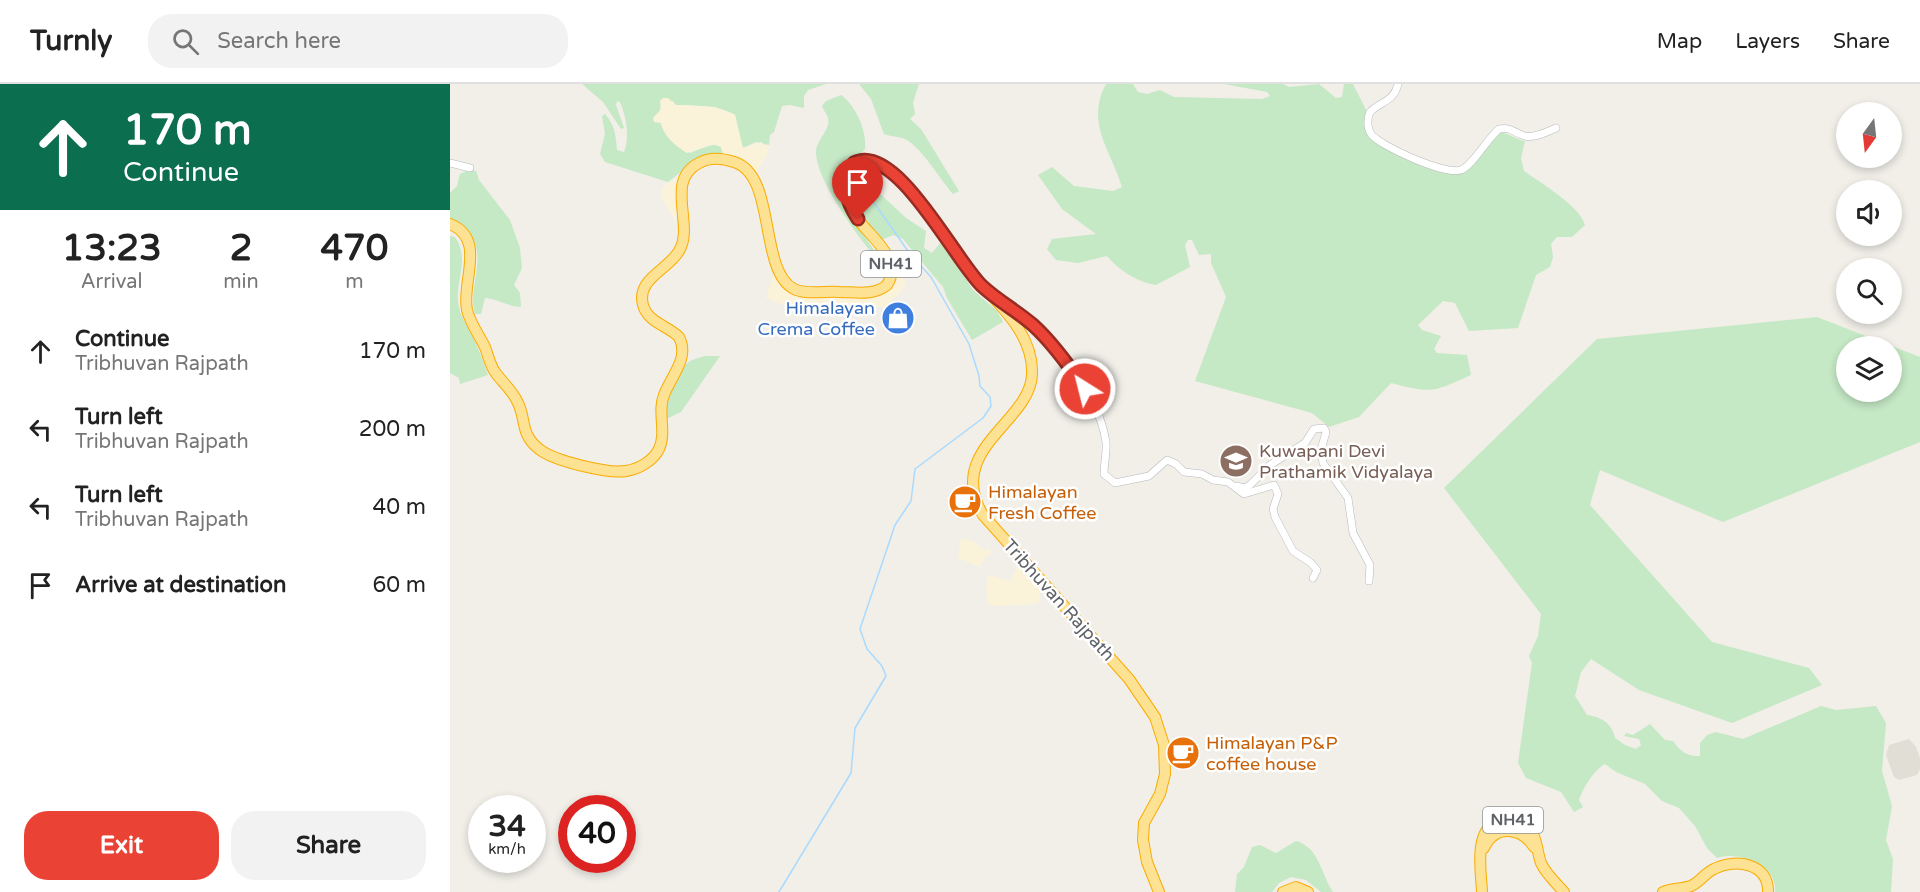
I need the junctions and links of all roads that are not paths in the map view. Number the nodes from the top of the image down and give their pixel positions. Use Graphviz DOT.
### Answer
graph roads {
  1 [pos="1398,84"];
  2 [pos="1556,128"];
  3 [pos="450,163"];
  4 [pos="470,168"];
  5 [pos="450,224"];
  6 [pos="983,287"];
  7 [pos="1233,486"];
  8 [pos="1313,578"];
  9 [pos="1369,580"];
  10 [pos="1159,892"];
  11 [pos="1282,892"];
  12 [pos="1308,892"];
  13 [pos="1482,892"];
  14 [pos="1564,892"];
  15 [pos="1663,892"];
  16 [pos="1768,892"];
  1 -- 2 [label="street"];
  3 -- 4 [label="street"];
  5 -- 6 [label="highway, Tribhuvan Rajpath / NH41"];
  6 -- 7 [label="street"];
  6 -- 10 [label="highway, Tribhuvan Rajpath / NH41"];
  7 -- 8 [label="street"];
  7 -- 9 [label="street"];
  11 -- 12 [label="highway"];
  13 -- 14 [label="highway, NH41"];
  15 -- 16 [label="highway"];
}
